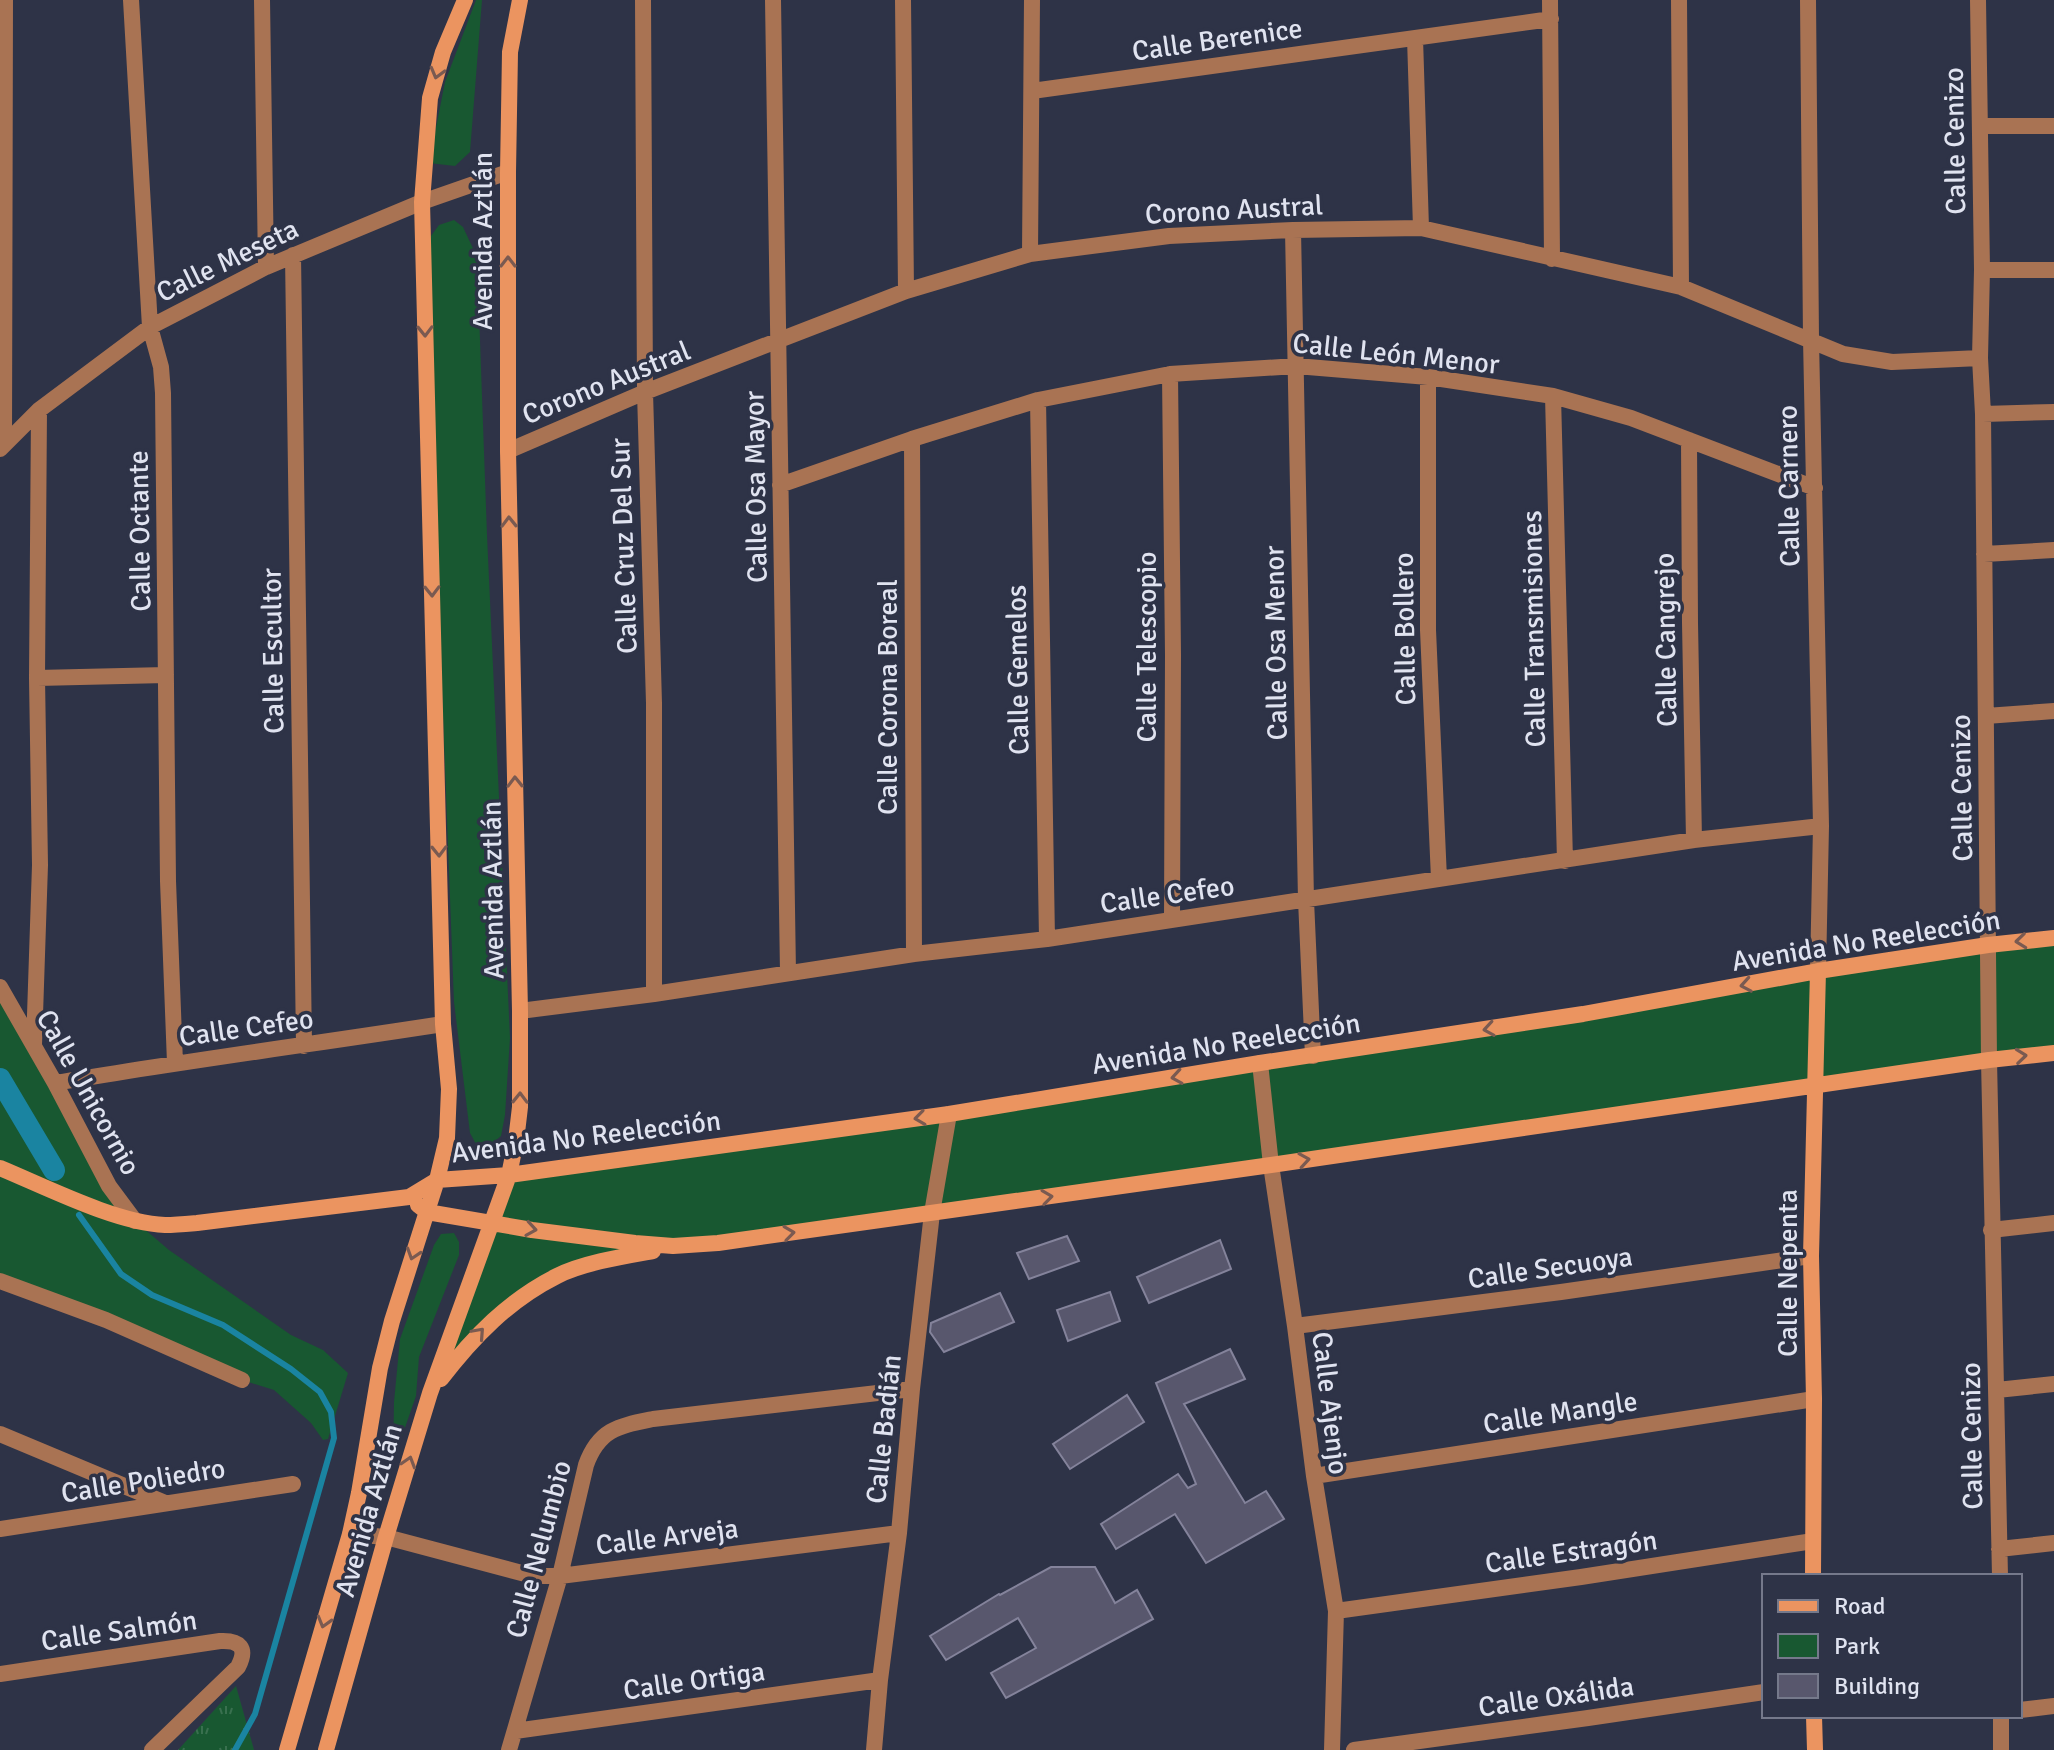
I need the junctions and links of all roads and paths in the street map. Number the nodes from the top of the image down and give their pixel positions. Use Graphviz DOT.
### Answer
graph roads {
  1 [pos="5,0"];
  2 [pos="131,0"];
  3 [pos="262,0"];
  4 [pos="465,0"];
  5 [pos="520,0"];
  6 [pos="643,0"];
  7 [pos="773,0"];
  8 [pos="903,0"];
  9 [pos="1032,0"];
  10 [pos="1550,0"];
  11 [pos="1679,0"];
  12 [pos="1808,0"];
  13 [pos="1978,0"];
  14 [pos="1551,19"];
  15 [pos="1415,38"];
  16 [pos="1032,91"];
  17 [pos="1980,126"];
  18 [pos="2054,126"];
  19 [pos="508,172"];
  20 [pos="422,202"];
  21 [pos="1421,228"];
  22 [pos="1293,230"];
  23 [pos="1030,254"];
  24 [pos="293,255"];
  25 [pos="1552,259"];
  26 [pos="266,267"];
  27 [pos="1982,270"];
  28 [pos="2054,270"];
  29 [pos="1681,287"];
  30 [pos="906,291"];
  31 [pos="150,327"];
  32 [pos="1811,339"];
  33 [pos="779,341"];
  34 [pos="1980,358"];
  35 [pos="1296,366"];
  36 [pos="1170,374"];
  37 [pos="1428,377"];
  38 [pos="645,392"];
  39 [pos="1553,396"];
  40 [pos="1038,400"];
  41 [pos="39,410"];
  42 [pos="2054,412"];
  43 [pos="1983,414"];
  44 [pos="912,439"];
  45 [pos="1689,440"];
  46 [pos="2,447"];
  47 [pos="508,451"];
  48 [pos="780,485"];
  49 [pos="1815,488"];
  50 [pos="2054,550"];
  51 [pos="1984,554"];
  52 [pos="166,675"];
  53 [pos="37,678"];
  54 [pos="2054,711"];
  55 [pos="1986,716"];
  56 [pos="1821,826"];
  57 [pos="1694,840"];
  58 [pos="1565,861"];
  59 [pos="1439,879"];
  60 [pos="1306,900"];
  61 [pos="1172,919"];
  62 [pos="2054,938"];
  63 [pos="1047,939"];
  64 [pos="1988,945"];
  65 [pos="914,954"];
  66 [pos="1818,971"];
  67 [pos="788,973"];
  68 [pos="0,987"];
  69 [pos="654,994"];
  70 [pos="520,1011"];
  71 [pos="443,1024"];
  72 [pos="34,1045"];
  73 [pos="304,1046"];
  74 [pos="2054,1053"];
  75 [pos="1313,1056"];
  76 [pos="1989,1060"];
  77 [pos="175,1063"];
  78 [pos="1260,1063"];
  79 [pos="55,1083"];
  80 [pos="1815,1086"];
  81 [pos="949,1114"];
  82 [pos="1271,1165"];
  83 [pos="0,1168"];
  84 [pos="509,1175"];
  85 [pos="437,1180"];
  86 [pos="409,1197"];
  87 [pos="427,1212"];
  88 [pos="932,1213"];
  89 [pos="135,1221"];
  90 [pos="491,1223"];
  91 [pos="2054,1223"];
  92 [pos="1991,1230"];
  93 [pos="673,1246"];
  94 [pos="1811,1256"];
  95 [pos="0,1281"];
  96 [pos="1295,1326"];
  97 [pos="242,1380"];
  98 [pos="2054,1384"];
  99 [pos="912,1389"];
  100 [pos="1997,1390"];
  101 [pos="430,1393"];
  102 [pos="1814,1399"];
  103 [pos="0,1434"];
  104 [pos="1314,1476"];
  105 [pos="293,1484"];
  106 [pos="165,1503"];
  107 [pos="0,1529"];
  108 [pos="899,1533"];
  109 [pos="350,1534"];
  110 [pos="386,1537"];
  111 [pos="1813,1541"];
  112 [pos="2054,1543"];
  113 [pos="1999,1549"];
  114 [pos="1813,1574"];
  115 [pos="2000,1574"];
  116 [pos="560,1576"];
  117 [pos="1336,1611"];
  118 [pos="0,1674"];
  119 [pos="880,1680"];
  120 [pos="1762,1692"];
  121 [pos="2054,1706"];
  122 [pos="2022,1710"];
  123 [pos="1814,1718"];
  124 [pos="2001,1718"];
  125 [pos="515,1731"];
  126 [pos="152,1750"];
  127 [pos="287,1750"];
  128 [pos="326,1750"];
  129 [pos="509,1750"];
  130 [pos="874,1750"];
  131 [pos="1332,1750"];
  132 [pos="1354,1750"];
  133 [pos="1815,1750"];
  134 [pos="2001,1750"];
  1 -- 46 [label="street"];
  2 -- 31 [label="street, Calle Octante"];
  3 -- 26 [label="street"];
  4 -- 20 [label="main road, Avenida Aztlán, one-way"];
  5 -- 19 [label="main road, Avenida Aztlán"];
  6 -- 38 [label="street, Calle Cruz Del Sur"];
  7 -- 33 [label="street, Calle Osa Mayor"];
  8 -- 30 [label="street"];
  9 -- 16 [label="street"];
  10 -- 14 [label="street"];
  11 -- 29 [label="street"];
  12 -- 32 [label="street, Calle Carnero"];
  13 -- 17 [label="street, Calle Cenizo"];
  14 -- 15 [label="street, Calle Berenice"];
  14 -- 25 [label="street"];
  15 -- 16 [label="street, Calle Berenice"];
  15 -- 21 [label="street"];
  16 -- 23 [label="street"];
  17 -- 18 [label="street"];
  17 -- 27 [label="street, Calle Cenizo"];
  19 -- 20 [label="street, Calle Meseta"];
  47 -- 19 [label="main road, Avenida Aztlán, one-way"];
  20 -- 24 [label="street, Calle Meseta"];
  20 -- 71 [label="main road, Avenida Aztlán, one-way"];
  21 -- 22 [label="street, Corono Austral"];
  21 -- 25 [label="street, Corono Austral"];
  22 -- 23 [label="street, Corono Austral"];
  22 -- 35 [label="street, Calle Osa Menor"];
  23 -- 30 [label="street, Corono Austral"];
  24 -- 26 [label="street, Calle Meseta"];
  24 -- 73 [label="street, Calle Escultor"];
  25 -- 29 [label="street, Corono Austral"];
  26 -- 31 [label="street, Calle Meseta"];
  27 -- 28 [label="street"];
  27 -- 34 [label="street, Calle Cenizo"];
  29 -- 32 [label="street, Corono Austral"];
  30 -- 33 [label="street, Corono Austral"];
  31 -- 41 [label="street, Calle Meseta"];
  31 -- 52 [label="street, Calle Octante"];
  32 -- 34 [label="street, Corono Austral"];
  32 -- 49 [label="street, Calle Carnero"];
  33 -- 38 [label="street, Corono Austral"];
  33 -- 48 [label="street, Calle Osa Mayor"];
  34 -- 43 [label="street, Calle Cenizo"];
  35 -- 36 [label="street, Calle León Menor"];
  35 -- 37 [label="street, Calle León Menor"];
  35 -- 60 [label="street, Calle Osa Menor"];
  36 -- 40 [label="street, Calle León Menor"];
  36 -- 61 [label="street, Calle Telescopio"];
  37 -- 39 [label="street, Calle León Menor"];
  37 -- 59 [label="street, Calle Bollero"];
  38 -- 47 [label="street, Corono Austral"];
  38 -- 69 [label="street, Calle Cruz Del Sur"];
  39 -- 45 [label="street, Calle León Menor"];
  39 -- 58 [label="street, Calle Transmisiones"];
  40 -- 44 [label="street, Calle León Menor"];
  40 -- 63 [label="street, Calle Gemelos"];
  41 -- 46 [label="street, Calle Meseta"];
  41 -- 53 [label="street"];
  42 -- 43 [label="street"];
  43 -- 51 [label="street, Calle Cenizo"];
  44 -- 48 [label="street, Calle León Menor"];
  44 -- 65 [label="street, Calle Corona Boreal"];
  45 -- 49 [label="street, Calle León Menor"];
  45 -- 57 [label="street, Calle Cangrejo"];
  70 -- 47 [label="main road, Avenida Aztlán, one-way"];
  48 -- 67 [label="street, Calle Osa Mayor"];
  49 -- 56 [label="street, Calle Carnero"];
  50 -- 51 [label="street"];
  51 -- 55 [label="street, Calle Cenizo"];
  52 -- 53 [label="street"];
  52 -- 77 [label="street, Calle Octante"];
  53 -- 72 [label="street"];
  54 -- 55 [label="street"];
  55 -- 64 [label="street, Calle Cenizo"];
  56 -- 57 [label="street, Calle Cefeo"];
  56 -- 66 [label="street, Calle Carnero"];
  57 -- 58 [label="street, Calle Cefeo"];
  58 -- 59 [label="street, Calle Cefeo"];
  59 -- 60 [label="street, Calle Cefeo"];
  60 -- 61 [label="street, Calle Cefeo"];
  60 -- 75 [label="street, Calle Osa Menor"];
  61 -- 63 [label="street, Calle Cefeo"];
  62 -- 64 [label="main road, Avenida No Reelección, one-way"];
  63 -- 65 [label="street, Calle Cefeo"];
  64 -- 66 [label="main road, Avenida No Reelección"];
  64 -- 76 [label="street, Calle Cenizo"];
  65 -- 67 [label="street, Calle Cefeo"];
  66 -- 75 [label="main road, Avenida No Reelección, one-way"];
  66 -- 80 [label="main road, Calle Nepenta"];
  67 -- 69 [label="street, Calle Cefeo"];
  68 -- 72 [label="street, Calle Unicornio"];
  69 -- 70 [label="street, Calle Cefeo"];
  84 -- 70 [label="main road, Avenida Aztlán, one-way"];
  71 -- 73 [label="street, Calle Cefeo"];
  71 -- 85 [label="main road, Avenida Aztlán"];
  72 -- 79 [label="street, Calle Unicornio"];
  73 -- 77 [label="street, Calle Cefeo"];
  76 -- 74 [label="main road, one-way"];
  75 -- 78 [label="main road, Avenida No Reelección"];
  76 -- 80 [label="main road"];
  76 -- 92 [label="street, Calle Cenizo"];
  77 -- 79 [label="street, Calle Cefeo"];
  78 -- 81 [label="main road, Avenida No Reelección, one-way"];
  78 -- 82 [label="street, Calle Ajenjo"];
  79 -- 89 [label="street, Calle Unicornio"];
  82 -- 80 [label="main road, one-way"];
  80 -- 94 [label="main road, Calle Nepenta"];
  81 -- 84 [label="main road, Avenida No Reelección, one-way"];
  81 -- 88 [label="street, Calle Badián"];
  88 -- 82 [label="main road, one-way"];
  82 -- 96 [label="street, Calle Ajenjo"];
  83 -- 89 [label="main road, Avenida No Reelección"];
  84 -- 85 [label="main road, Avenida No Reelección"];
  84 -- 90 [label="main road, Avenida Aztlán"];
  85 -- 86 [label="main road, Avenida No Reelección"];
  85 -- 87 [label="main road, Avenida Aztlán"];
  86 -- 87 [label="main road"];
  86 -- 89 [label="main road, Avenida No Reelección"];
  87 -- 90 [label="main road"];
  87 -- 109 [label="main road, Avenida Aztlán, one-way"];
  93 -- 88 [label="main road, one-way"];
  88 -- 99 [label="street, Calle Badián"];
  90 -- 93 [label="main road, one-way"];
  90 -- 101 [label="main road, Avenida Aztlán"];
  91 -- 92 [label="street"];
  92 -- 100 [label="street, Calle Cenizo"];
  101 -- 93 [label="main road, one-way"];
  94 -- 96 [label="street, Calle Secuoya"];
  94 -- 102 [label="main road, Calle Nepenta"];
  95 -- 97 [label="street"];
  96 -- 104 [label="street, Calle Ajenjo"];
  98 -- 100 [label="street"];
  99 -- 108 [label="street, Calle Badián"];
  99 -- 116 [label="street, Calle Nelumbio"];
  100 -- 113 [label="street, Calle Cenizo"];
  110 -- 101 [label="main road, Avenida Aztlán, one-way"];
  102 -- 104 [label="street, Calle Mangle"];
  102 -- 111 [label="main road, Calle Nepenta"];
  103 -- 106 [label="street"];
  104 -- 117 [label="street, Calle Ajenjo"];
  105 -- 106 [label="street, Calle Poliedro"];
  106 -- 107 [label="street, Calle Poliedro"];
  108 -- 116 [label="street, Calle Arveja"];
  108 -- 119 [label="street, Calle Badián"];
  109 -- 110 [label="street, Calle Arveja"];
  109 -- 127 [label="main road, Avenida Aztlán, one-way"];
  110 -- 116 [label="street, Calle Arveja"];
  110 -- 128 [label="main road, Avenida Aztlán"];
  111 -- 114 [label="main road, Calle Nepenta"];
  111 -- 117 [label="street, Calle Estragón"];
  112 -- 113 [label="street"];
  113 -- 115 [label="street, Calle Cenizo"];
  116 -- 125 [label="street, Calle Nelumbio"];
  117 -- 131 [label="street, Calle Ajenjo"];
  118 -- 126 [label="street, Calle Salmón"];
  119 -- 125 [label="street, Calle Ortiga"];
  119 -- 130 [label="street, Calle Badián"];
  120 -- 132 [label="street, Calle Oxálida"];
  121 -- 122 [label="street"];
  123 -- 133 [label="main road"];
  124 -- 134 [label="street"];
  125 -- 129 [label="street, Calle Nelumbio"];
}
